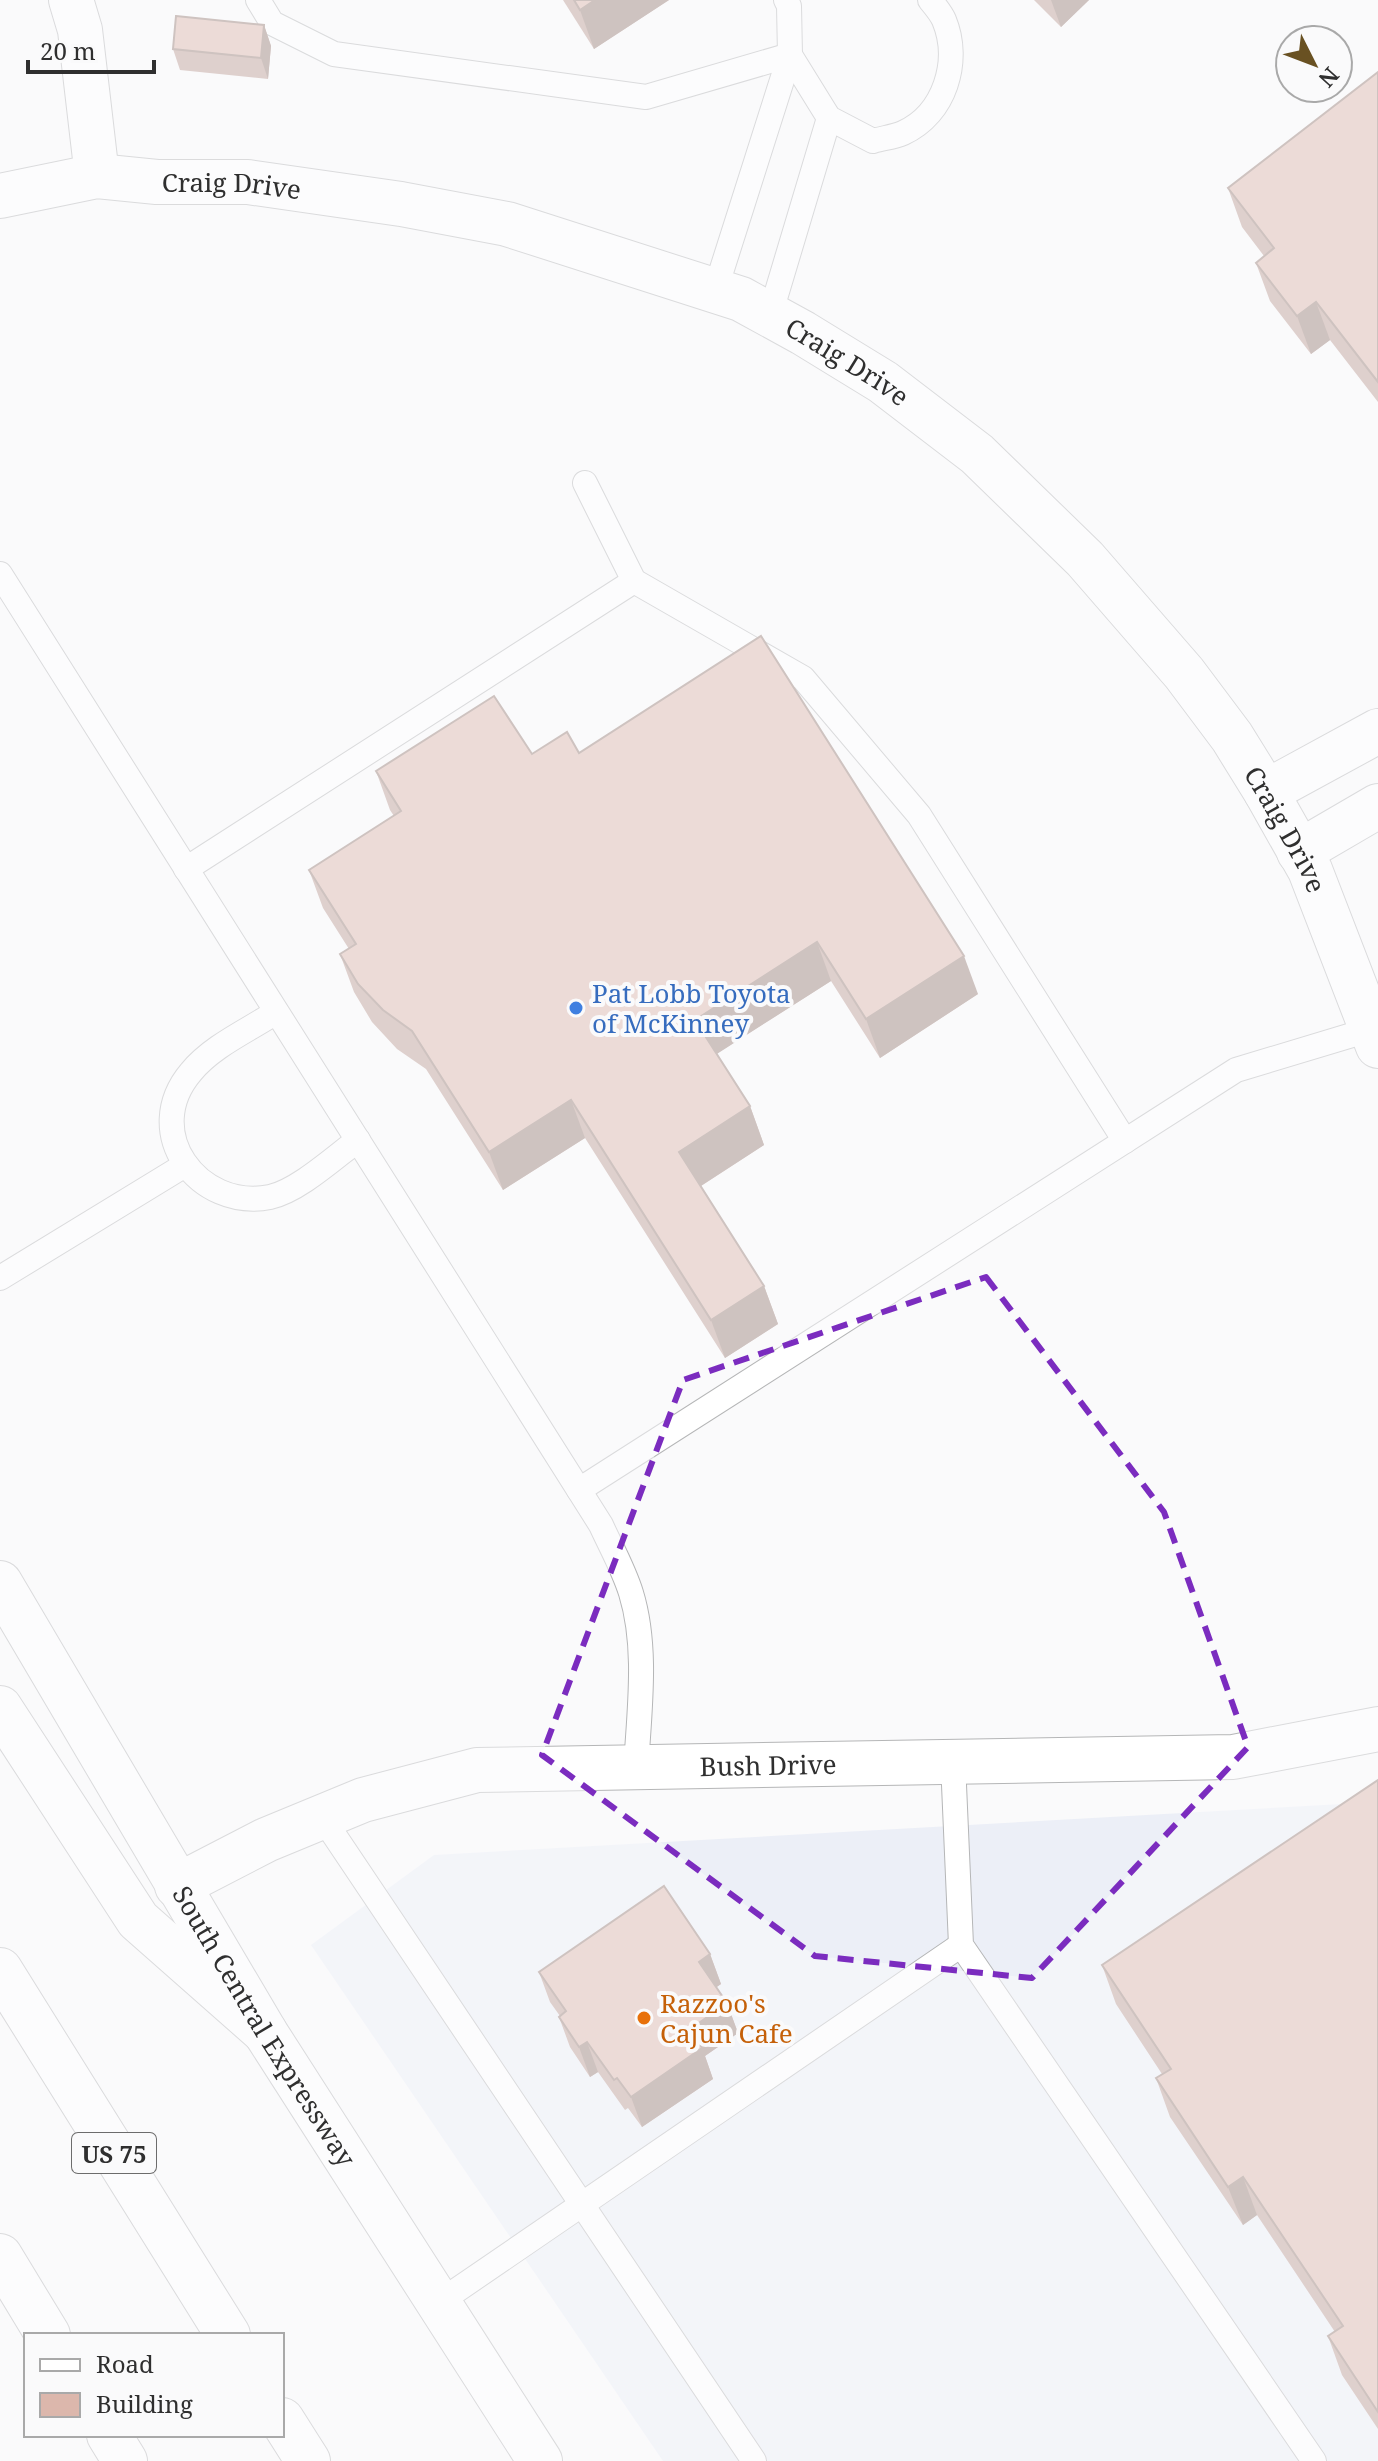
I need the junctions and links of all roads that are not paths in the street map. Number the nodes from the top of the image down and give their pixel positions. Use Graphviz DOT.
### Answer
graph roads {
  1 [pos="71,0"];
  2 [pos="258,0"];
  3 [pos="930,0"];
  4 [pos="791,2"];
  5 [pos="790,55"];
  6 [pos="829,118"];
  7 [pos="97,176"];
  8 [pos="0,196"];
  9 [pos="715,291"];
  10 [pos="770,315"];
  11 [pos="585,483"];
  12 [pos="0,574"];
  13 [pos="634,581"];
  14 [pos="1378,731"];
  15 [pos="1266,792"];
  16 [pos="1378,806"];
  17 [pos="1299,852"];
  18 [pos="186,869"];
  19 [pos="276,1012"];
  20 [pos="1375,1037"];
  21 [pos="358,1140"];
  22 [pos="1125,1141"];
  23 [pos="185,1165"];
  24 [pos="0,1278"];
  25 [pos="579,1490"];
  26 [pos="0,1583"];
  27 [pos="0,1708"];
  28 [pos="1378,1729"];
  29 [pos="953,1762"];
  30 [pos="636,1768"];
  31 [pos="322,1817"];
  32 [pos="177,1886"];
  33 [pos="961,1945"];
  34 [pos="0,1970"];
  35 [pos="265,2032"];
  36 [pos="583,2206"];
  37 [pos="0,2256"];
  38 [pos="438,2303"];
  39 [pos="47,2333"];
  40 [pos="227,2333"];
  41 [pos="284,2423"];
  42 [pos="110,2437"];
  43 [pos="125,2461"];
  44 [pos="308,2461"];
  45 [pos="540,2461"];
  46 [pos="754,2461"];
  47 [pos="1314,2461"];
  1 -- 7 [label="main road"];
  2 -- 5 [label="lane"];
  3 -- 6 [label="lane"];
  4 -- 5 [label="lane"];
  5 -- 6 [label="lane"];
  5 -- 9 [label="lane"];
  6 -- 10 [label="lane"];
  7 -- 8 [label="main road, Craig Drive"];
  7 -- 9 [label="main road, Craig Drive"];
  9 -- 10 [label="main road, Craig Drive"];
  10 -- 15 [label="main road, Craig Drive"];
  11 -- 13 [label="lane"];
  12 -- 18 [label="lane"];
  13 -- 18 [label="lane"];
  13 -- 22 [label="lane"];
  14 -- 15 [label="main road"];
  15 -- 17 [label="main road, Craig Drive"];
  16 -- 17 [label="main road"];
  17 -- 20 [label="main road, Craig Drive"];
  18 -- 19 [label="lane"];
  19 -- 21 [label="lane"];
  19 -- 23 [label="lane"];
  20 -- 22 [label="lane"];
  21 -- 23 [label="lane"];
  21 -- 25 [label="lane"];
  22 -- 25 [label="lane"];
  23 -- 24 [label="lane"];
  25 -- 30 [label="lane"];
  26 -- 32 [label="main road, South Central Expressway"];
  27 -- 35 [label="main road"];
  28 -- 29 [label="main road, Bush Drive"];
  29 -- 30 [label="main road, Bush Drive"];
  29 -- 33 [label="lane"];
  30 -- 31 [label="main road, Bush Drive"];
  31 -- 32 [label="main road, Bush Drive"];
  31 -- 36 [label="lane"];
  32 -- 35 [label="main road, South Central Expressway"];
  33 -- 36 [label="lane"];
  33 -- 47 [label="lane"];
  34 -- 40 [label="main road, US 75"];
  35 -- 38 [label="main road, South Central Expressway"];
  36 -- 38 [label="lane"];
  36 -- 46 [label="lane"];
  37 -- 39 [label="main road"];
  38 -- 45 [label="main road, South Central Expressway"];
  41 -- 44 [label="main road"];
  42 -- 43 [label="main road"];
}
